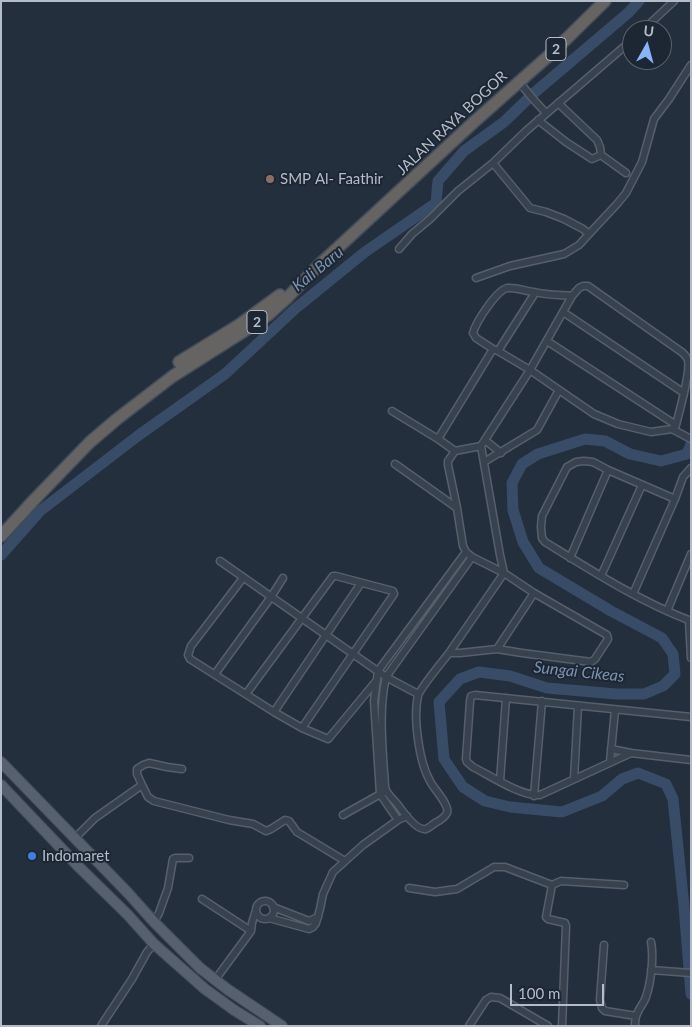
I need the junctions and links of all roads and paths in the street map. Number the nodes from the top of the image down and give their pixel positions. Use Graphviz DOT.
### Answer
graph roads {
  1 [pos="595,1"];
  2 [pos="605,1"];
  3 [pos="674,1"];
  4 [pos="654,20"];
  5 [pos="622,49"];
  6 [pos="691,65"];
  7 [pos="519,82"];
  8 [pos="558,103"];
  9 [pos="546,113"];
  10 [pos="538,120"];
  11 [pos="600,155"];
  12 [pos="492,163"];
  13 [pos="626,173"];
  14 [pos="589,234"];
  15 [pos="398,249"];
  16 [pos="476,278"];
  17 [pos="535,293"];
  18 [pos="572,296"];
  19 [pos="563,312"];
  20 [pos="547,341"];
  21 [pos="496,350"];
  22 [pos="530,370"];
  23 [pos="559,390"];
  24 [pos="684,393"];
  25 [pos="392,411"];
  26 [pos="674,427"];
  27 [pos="438,439"];
  28 [pos="691,439"];
  29 [pos="483,443"];
  30 [pos="455,451"];
  31 [pos="501,453"];
  32 [pos="484,462"];
  33 [pos="396,464"];
  34 [pos="691,468"];
  35 [pos="608,470"];
  36 [pos="642,485"];
  37 [pos="675,499"];
  38 [pos="457,508"];
  39 [pos="7,522"];
  40 [pos="1,536"];
  41 [pos="466,552"];
  42 [pos="691,554"];
  43 [pos="472,557"];
  44 [pos="570,558"];
  45 [pos="220,561"];
  46 [pos="504,573"];
  47 [pos="601,576"];
  48 [pos="243,578"];
  49 [pos="283,578"];
  50 [pos="361,583"];
  51 [pos="534,593"];
  52 [pos="633,594"];
  53 [pos="272,597"];
  54 [pos="667,611"];
  55 [pos="302,618"];
  56 [pos="690,620"];
  57 [pos="326,635"];
  58 [pos="497,649"];
  59 [pos="449,653"];
  60 [pos="352,654"];
  61 [pos="691,658"];
  62 [pos="378,671"];
  63 [pos="215,674"];
  64 [pos="386,677"];
  65 [pos="377,680"];
  66 [pos="246,694"];
  67 [pos="418,694"];
  68 [pos="362,698"];
  69 [pos="506,698"];
  70 [pos="374,701"];
  71 [pos="542,702"];
  72 [pos="578,706"];
  73 [pos="615,710"];
  74 [pos="274,712"];
  75 [pos="691,717"];
  76 [pos="302,728"];
  77 [pos="611,749"];
  78 [pos="631,753"];
  79 [pos="691,760"];
  80 [pos="1,762"];
  81 [pos="610,762"];
  82 [pos="182,769"];
  83 [pos="574,779"];
  84 [pos="500,781"];
  85 [pos="142,784"];
  86 [pos="1,785"];
  87 [pos="383,792"];
  88 [pos="534,796"];
  89 [pos="343,815"];
  90 [pos="407,816"];
  91 [pos="398,820"];
  92 [pos="75,838"];
  93 [pos="64,850"];
  94 [pos="92,857"];
  95 [pos="189,858"];
  96 [pos="345,861"];
  97 [pos="80,868"];
  98 [pos="552,884"];
  99 [pos="624,885"];
  100 [pos="408,888"];
  101 [pos="202,899"];
  102 [pos="273,907"];
  103 [pos="256,912"];
  104 [pos="318,917"];
  105 [pos="268,919"];
  106 [pos="154,922"];
  107 [pos="251,931"];
  108 [pos="651,942"];
  109 [pos="154,944"];
  110 [pos="604,945"];
  111 [pos="651,970"];
  112 [pos="691,973"];
  113 [pos="215,980"];
  114 [pos="636,1016"];
  115 [pos="102,1026"];
  116 [pos="260,1026"];
  117 [pos="282,1026"];
  118 [pos="469,1026"];
  119 [pos="548,1026"];
  120 [pos="562,1026"];
  121 [pos="634,1026"];
  1 -- 39 [label="highway, JALAN RAYA BOGOR / 2"];
  2 -- 7 [label="highway, JALAN RAYA BOGOR / 2"];
  3 -- 4 [label="street"];
  5 -- 8 [label="street"];
  6 -- 14 [label="street"];
  7 -- 9 [label="street"];
  7 -- 39 [label="highway, JALAN RAYA BOGOR / 2"];
  8 -- 9 [label="street"];
  8 -- 11 [label="street"];
  9 -- 10 [label="street"];
  10 -- 11 [label="street"];
  10 -- 12 [label="street"];
  11 -- 13 [label="street"];
  12 -- 14 [label="street"];
  12 -- 15 [label="street"];
  14 -- 16 [label="street"];
  17 -- 18 [label="street"];
  17 -- 21 [label="street"];
  17 -- 21 [label="street"];
  18 -- 19 [label="street"];
  18 -- 24 [label="street"];
  19 -- 20 [label="street"];
  19 -- 24 [label="street"];
  20 -- 22 [label="street"];
  20 -- 26 [label="street"];
  21 -- 22 [label="street"];
  21 -- 27 [label="street"];
  22 -- 23 [label="street"];
  22 -- 29 [label="street"];
  23 -- 26 [label="street"];
  23 -- 31 [label="street"];
  24 -- 26 [label="street"];
  25 -- 27 [label="street"];
  26 -- 28 [label="street"];
  27 -- 30 [label="street"];
  29 -- 30 [label="street"];
  29 -- 31 [label="street"];
  29 -- 32 [label="street"];
  30 -- 38 [label="street"];
  31 -- 32 [label="street"];
  32 -- 46 [label="street"];
  33 -- 38 [label="street"];
  34 -- 37 [label="street"];
  35 -- 36 [label="street"];
  35 -- 44 [label="street"];
  35 -- 44 [label="street"];
  36 -- 37 [label="street"];
  36 -- 47 [label="street"];
  37 -- 52 [label="street"];
  38 -- 41 [label="street"];
  39 -- 40 [label="highway, JALAN RAYA BOGOR / 2"];
  41 -- 43 [label="street"];
  41 -- 62 [label="street"];
  42 -- 54 [label="street"];
  43 -- 46 [label="street"];
  43 -- 64 [label="street"];
  44 -- 47 [label="street"];
  45 -- 48 [label="street"];
  46 -- 51 [label="street"];
  46 -- 59 [label="street"];
  47 -- 52 [label="street"];
  48 -- 53 [label="street"];
  48 -- 63 [label="street"];
  49 -- 53 [label="street"];
  50 -- 55 [label="street"];
  50 -- 57 [label="street"];
  50 -- 60 [label="street"];
  51 -- 58 [label="street"];
  51 -- 58 [label="street"];
  52 -- 54 [label="street"];
  53 -- 55 [label="street"];
  53 -- 63 [label="street"];
  54 -- 56 [label="street"];
  55 -- 57 [label="street"];
  55 -- 66 [label="street"];
  56 -- 61 [label="street"];
  57 -- 60 [label="street"];
  57 -- 74 [label="street"];
  58 -- 59 [label="street"];
  59 -- 67 [label="street"];
  60 -- 62 [label="street"];
  60 -- 76 [label="street"];
  62 -- 64 [label="street"];
  62 -- 65 [label="street"];
  63 -- 66 [label="street"];
  64 -- 67 [label="street"];
  64 -- 87 [label="street"];
  65 -- 68 [label="street"];
  65 -- 70 [label="street"];
  66 -- 74 [label="street"];
  67 -- 90 [label="street"];
  68 -- 70 [label="street"];
  68 -- 76 [label="street"];
  69 -- 71 [label="street"];
  69 -- 84 [label="street"];
  69 -- 84 [label="street"];
  70 -- 87 [label="street"];
  71 -- 72 [label="street"];
  71 -- 88 [label="street"];
  72 -- 73 [label="street"];
  72 -- 83 [label="street"];
  73 -- 75 [label="street"];
  73 -- 77 [label="street"];
  74 -- 76 [label="street"];
  77 -- 78 [label="street"];
  77 -- 81 [label="street"];
  78 -- 79 [label="street"];
  78 -- 81 [label="street"];
  80 -- 92 [label="main road"];
  81 -- 83 [label="street"];
  82 -- 85 [label="street"];
  83 -- 88 [label="street"];
  84 -- 88 [label="street"];
  85 -- 92 [label="street"];
  85 -- 96 [label="street"];
  86 -- 93 [label="main road"];
  87 -- 89 [label="street"];
  87 -- 90 [label="street"];
  87 -- 91 [label="street"];
  90 -- 91 [label="street"];
  91 -- 96 [label="street"];
  92 -- 93 [label="main road"];
  92 -- 94 [label="main road"];
  93 -- 97 [label="main road"];
  94 -- 97 [label="main road"];
  94 -- 106 [label="main road"];
  95 -- 106 [label="street"];
  96 -- 104 [label="street"];
  97 -- 109 [label="main road"];
  98 -- 99 [label="street"];
  98 -- 100 [label="street"];
  98 -- 120 [label="street"];
  101 -- 107 [label="street"];
  102 -- 103 [label="street"];
  102 -- 104 [label="street"];
  102 -- 105 [label="street"];
  103 -- 105 [label="street"];
  103 -- 107 [label="street"];
  104 -- 105 [label="street"];
  105 -- 107 [label="street"];
  106 -- 113 [label="main road"];
  107 -- 113 [label="street"];
  108 -- 111 [label="street"];
  109 -- 115 [label="street"];
  109 -- 116 [label="main road"];
  110 -- 114 [label="street"];
  111 -- 112 [label="street"];
  111 -- 114 [label="street"];
  113 -- 117 [label="main road"];
  114 -- 121 [label="street"];
  118 -- 119 [label="street"];
}
